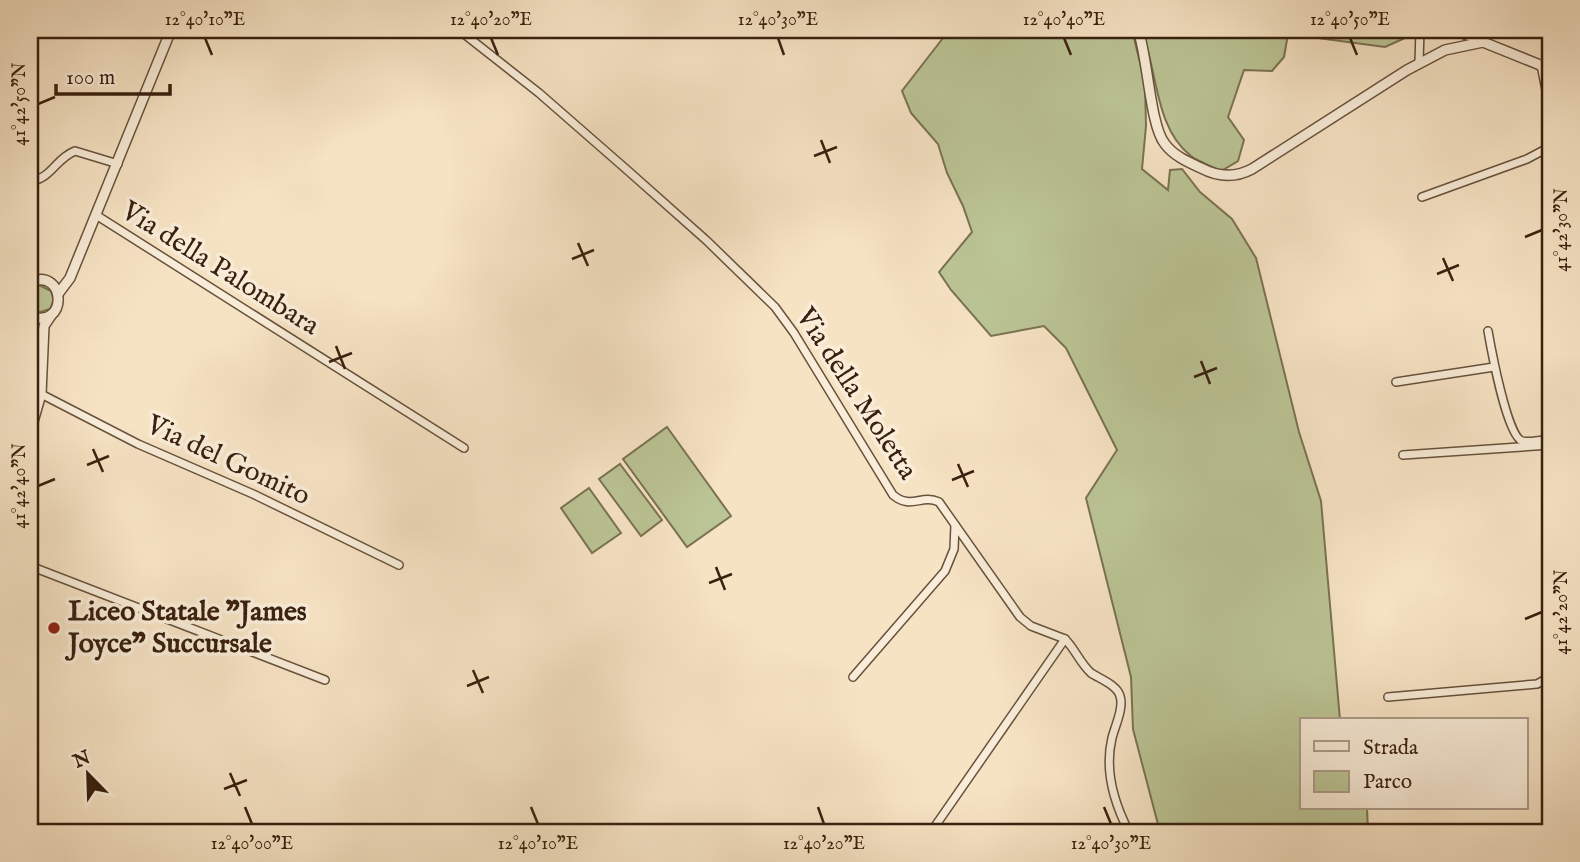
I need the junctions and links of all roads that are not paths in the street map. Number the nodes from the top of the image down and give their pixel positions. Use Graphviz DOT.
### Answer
graph roads {
  1 [pos="171,30"];
  2 [pos="459,30"];
  3 [pos="1138,30"];
  4 [pos="1420,30"];
  5 [pos="1452,30"];
  6 [pos="1483,42"];
  7 [pos="1419,62"];
  8 [pos="1546,67"];
  9 [pos="1550,110"];
  10 [pos="1550,143"];
  11 [pos="118,164"];
  12 [pos="30,182"];
  13 [pos="1422,197"];
  14 [pos="96,215"];
  15 [pos="74,270"];
  16 [pos="30,282"];
  17 [pos="50,283"];
  18 [pos="58,294"];
  19 [pos="52,314"];
  20 [pos="30,317"];
  21 [pos="1488,331"];
  22 [pos="43,344"];
  23 [pos="1494,367"];
  24 [pos="1396,382"];
  25 [pos="41,394"];
  26 [pos="30,432"];
  27 [pos="1550,439"];
  28 [pos="1550,446"];
  29 [pos="464,447"];
  30 [pos="1403,455"];
  31 [pos="955,524"];
  32 [pos="399,565"];
  33 [pos="30,566"];
  34 [pos="1065,639"];
  35 [pos="1550,667"];
  36 [pos="853,677"];
  37 [pos="325,680"];
  38 [pos="1388,698"];
  39 [pos="932,832"];
  40 [pos="1129,832"];
  1 -- 11 [label="street"];
  2 -- 31 [label="street, Via della Moletta"];
  3 -- 7 [label="street"];
  4 -- 7 [label="street"];
  5 -- 6 [label="street"];
  6 -- 7 [label="street"];
  6 -- 8 [label="street"];
  8 -- 9 [label="street"];
  10 -- 13 [label="street"];
  11 -- 12 [label="street"];
  11 -- 14 [label="street"];
  14 -- 15 [label="street"];
  14 -- 29 [label="street, Via della Palombara"];
  15 -- 17 [label="street"];
  15 -- 18 [label="street"];
  16 -- 17 [label="street"];
  17 -- 18 [label="street"];
  18 -- 19 [label="street"];
  19 -- 20 [label="street"];
  19 -- 22 [label="street"];
  20 -- 22 [label="street"];
  21 -- 23 [label="street"];
  22 -- 25 [label="street"];
  23 -- 24 [label="street"];
  23 -- 27 [label="street"];
  25 -- 26 [label="street"];
  25 -- 32 [label="street, Via del Gomito"];
  28 -- 30 [label="street"];
  31 -- 34 [label="street, Via della Moletta"];
  31 -- 36 [label="street"];
  33 -- 37 [label="street"];
  34 -- 39 [label="street"];
  34 -- 40 [label="street"];
  35 -- 38 [label="street"];
}
